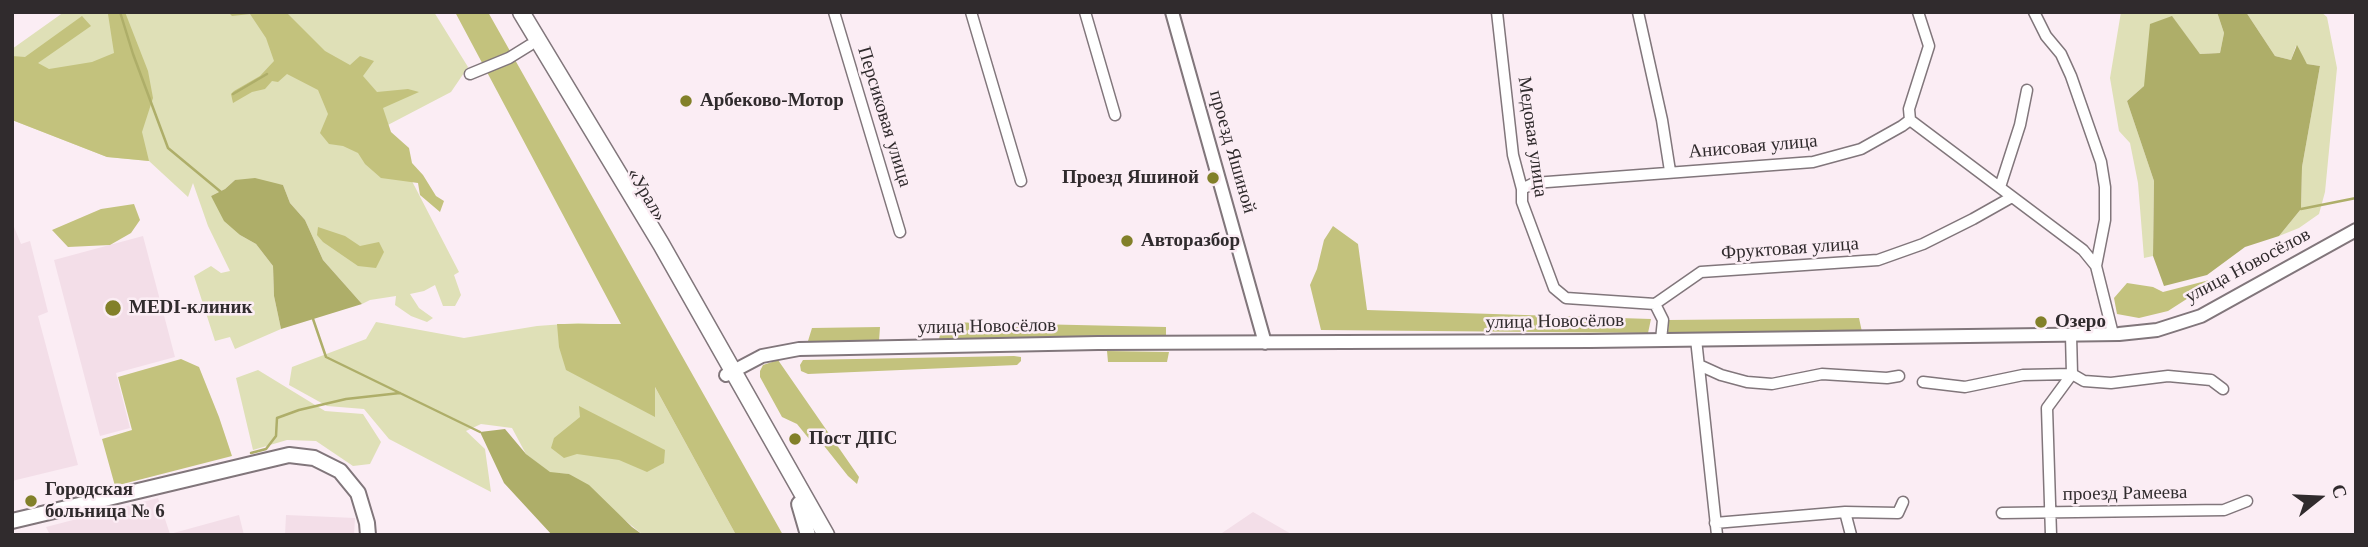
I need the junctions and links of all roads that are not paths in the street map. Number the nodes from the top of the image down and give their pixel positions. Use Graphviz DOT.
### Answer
graph roads {
  1 [pos="511,12"];
  2 [pos="521,12"];
  3 [pos="834,12"];
  4 [pos="971,12"];
  5 [pos="1085,12"];
  6 [pos="1172,12"];
  7 [pos="1497,12"];
  8 [pos="1638,12"];
  9 [pos="1918,12"];
  10 [pos="2034,12"];
  11 [pos="530,45"];
  12 [pos="470,74"];
  13 [pos="2027,90"];
  14 [pos="1115,115"];
  15 [pos="1910,120"];
  16 [pos="1670,171"];
  17 [pos="1021,181"];
  18 [pos="2000,187"];
  19 [pos="1522,189"];
  20 [pos="2011,197"];
  21 [pos="2356,230"];
  22 [pos="900,232"];
  23 [pos="2096,266"];
  24 [pos="1656,304"];
  25 [pos="2113,334"];
  26 [pos="2071,335"];
  27 [pos="1661,340"];
  28 [pos="1696,340"];
  29 [pos="1265,342"];
  30 [pos="1699,365"];
  31 [pos="730,372"];
  32 [pos="2072,373"];
  33 [pos="1899,376"];
  34 [pos="1923,382"];
  35 [pos="2223,389"];
  36 [pos="744,398"];
  37 [pos="2247,501"];
  38 [pos="1903,502"];
  39 [pos="799,504"];
  40 [pos="1845,512"];
  41 [pos="2051,512"];
  42 [pos="2002,513"];
  43 [pos="12,521"];
  44 [pos="1715,523"];
  45 [pos="368,535"];
  46 [pos="808,535"];
  47 [pos="816,535"];
  48 [pos="826,535"];
  49 [pos="1717,535"];
  50 [pos="1851,535"];
  51 [pos="2051,535"];
  1 -- 11 [label="highway, «Урал»"];
  2 -- 31 [label="highway, «Урал»"];
  3 -- 22 [label="street, Персиковая улица"];
  4 -- 17 [label="street"];
  5 -- 14 [label="street"];
  6 -- 29 [label="street, проезд Яшиной"];
  7 -- 19 [label="street, Медовая улица"];
  8 -- 16 [label="street"];
  9 -- 15 [label="street"];
  10 -- 23 [label="street"];
  11 -- 12 [label="street"];
  11 -- 31 [label="highway, «Урал»"];
  13 -- 18 [label="street"];
  15 -- 16 [label="street, Анисовая улица"];
  15 -- 18 [label="street"];
  16 -- 19 [label="street, Анисовая улица"];
  18 -- 20 [label="street"];
  19 -- 24 [label="street, Медовая улица"];
  20 -- 23 [label="street"];
  20 -- 24 [label="street, Фруктовая улица"];
  21 -- 25 [label="street, улица Новосёлов"];
  23 -- 25 [label="street"];
  24 -- 27 [label="street"];
  25 -- 26 [label="street, улица Новосёлов"];
  26 -- 28 [label="street, улица Новосёлов"];
  26 -- 32 [label="street"];
  27 -- 28 [label="street, улица Новосёлов"];
  27 -- 29 [label="street, улица Новосёлов"];
  28 -- 30 [label="street"];
  29 -- 31 [label="street, улица Новосёлов"];
  30 -- 33 [label="street"];
  30 -- 44 [label="street"];
  31 -- 36 [label="highway, «Урал»"];
  32 -- 34 [label="street"];
  32 -- 35 [label="street"];
  32 -- 41 [label="street"];
  36 -- 39 [label="highway"];
  36 -- 48 [label="highway"];
  37 -- 41 [label="street, проезд Рамеева"];
  38 -- 40 [label="street"];
  39 -- 46 [label="main road"];
  39 -- 47 [label="highway"];
  40 -- 44 [label="street"];
  40 -- 50 [label="street"];
  41 -- 42 [label="street, проезд Рамеева"];
  41 -- 51 [label="street"];
  43 -- 45 [label="main road"];
  44 -- 49 [label="street"];
}
